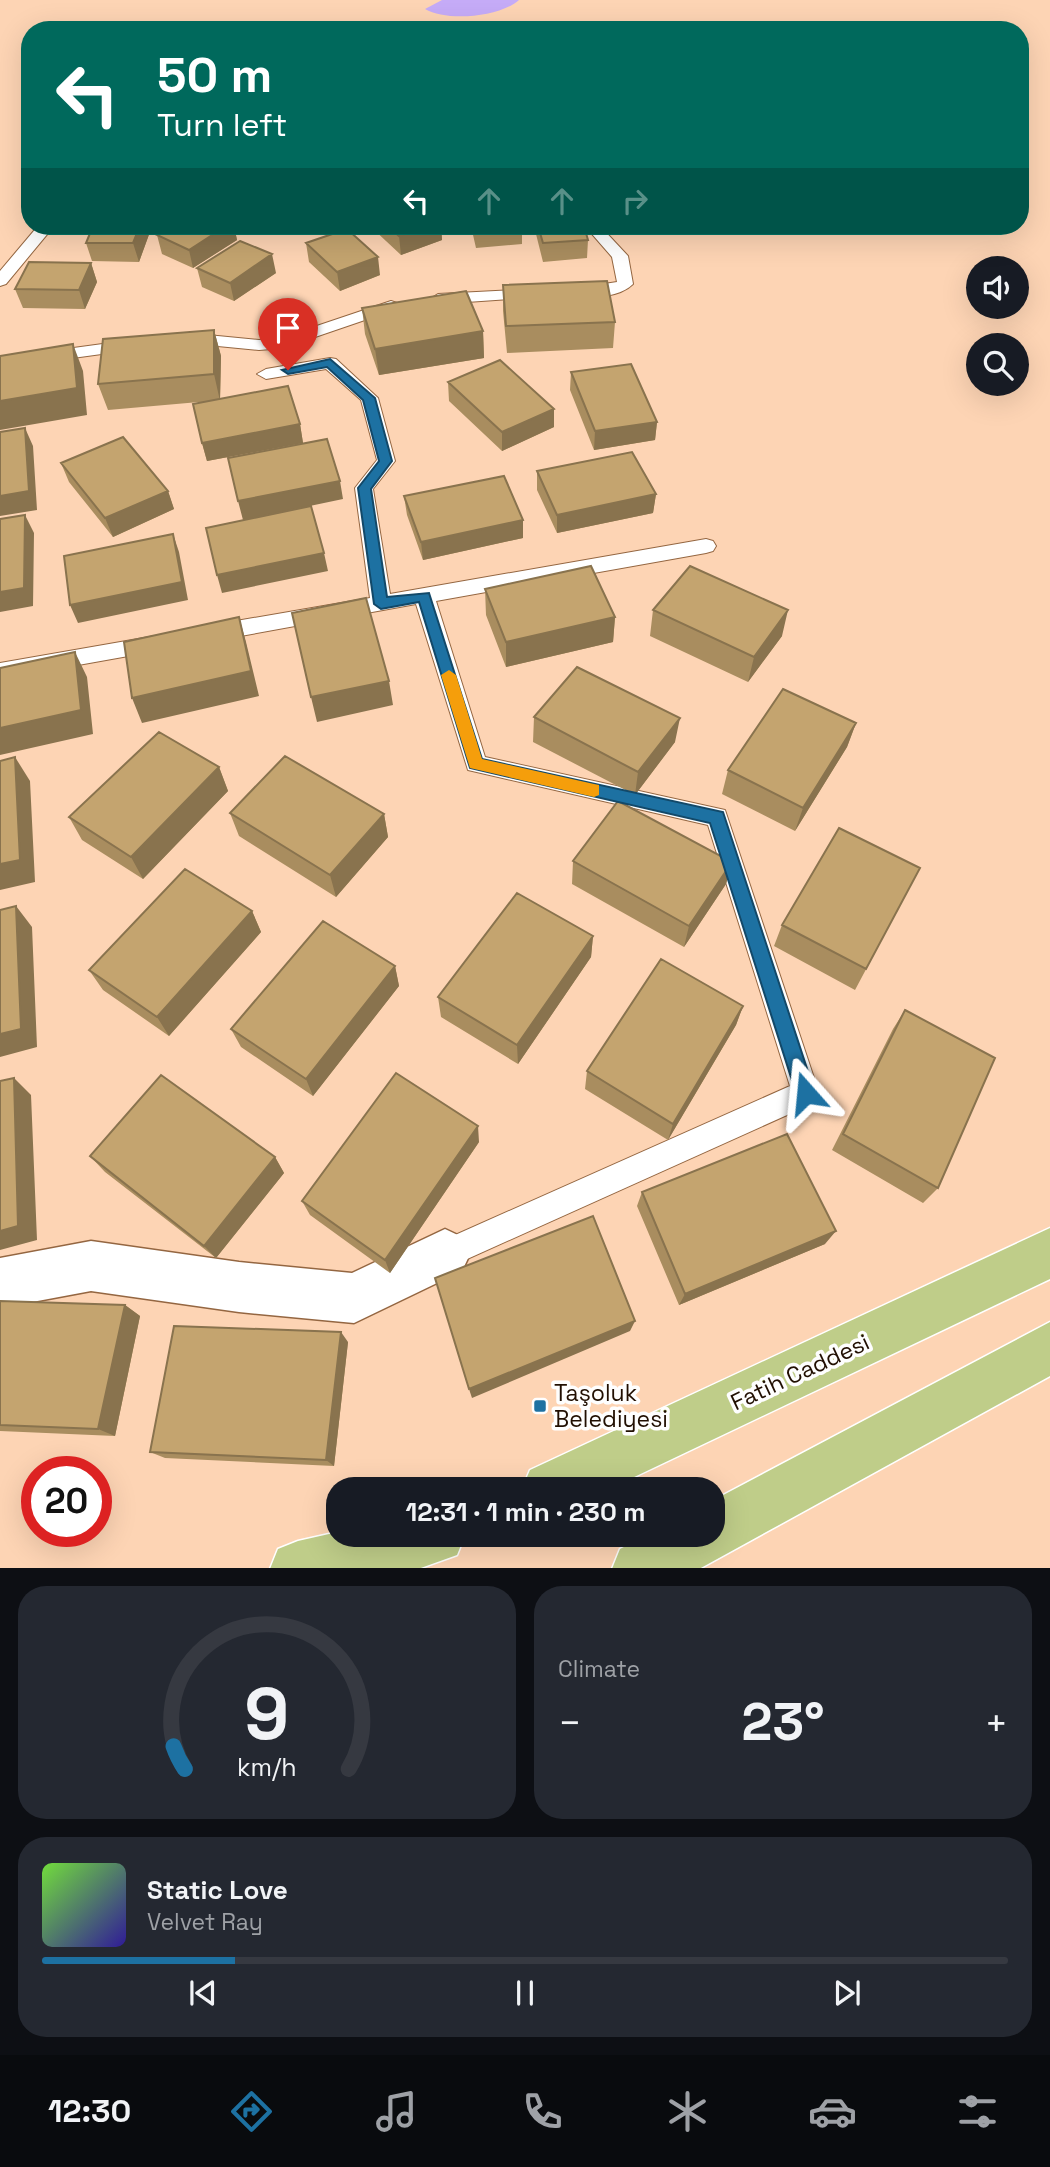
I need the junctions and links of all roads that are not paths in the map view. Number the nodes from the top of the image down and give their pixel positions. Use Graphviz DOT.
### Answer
graph roads {
  1 [pos="38,235"];
  2 [pos="600,235"];
  3 [pos="0,281"];
  4 [pos="170,340"];
  5 [pos="144,343"];
  6 [pos="0,363"];
  7 [pos="267,374"];
  8 [pos="706,546"];
  9 [pos="424,596"];
  10 [pos="381,604"];
  11 [pos="0,671"];
  12 [pos="1050,1253"];
  13 [pos="445,1254"];
  14 [pos="0,1283"];
  15 [pos="1050,1348"];
  16 [pos="574,1477"];
  17 [pos="725,1524"];
  18 [pos="396,1547"];
  19 [pos="682,1547"];
  20 [pos="303,1568"];
  21 [pos="642,1568"];
  1 -- 3 [label="lane"];
  2 -- 4 [label="lane"];
  5 -- 6 [label="lane"];
  7 -- 10 [label="lane"];
  8 -- 9 [label="lane"];
  9 -- 10 [label="lane"];
  9 -- 13 [label="lane"];
  10 -- 11 [label="lane"];
  12 -- 16 [label="main road, Fatih Caddesi"];
  13 -- 14 [label="street"];
  15 -- 17 [label="main road"];
  18 -- 20 [label="main road"];
  19 -- 21 [label="main road"];
}
